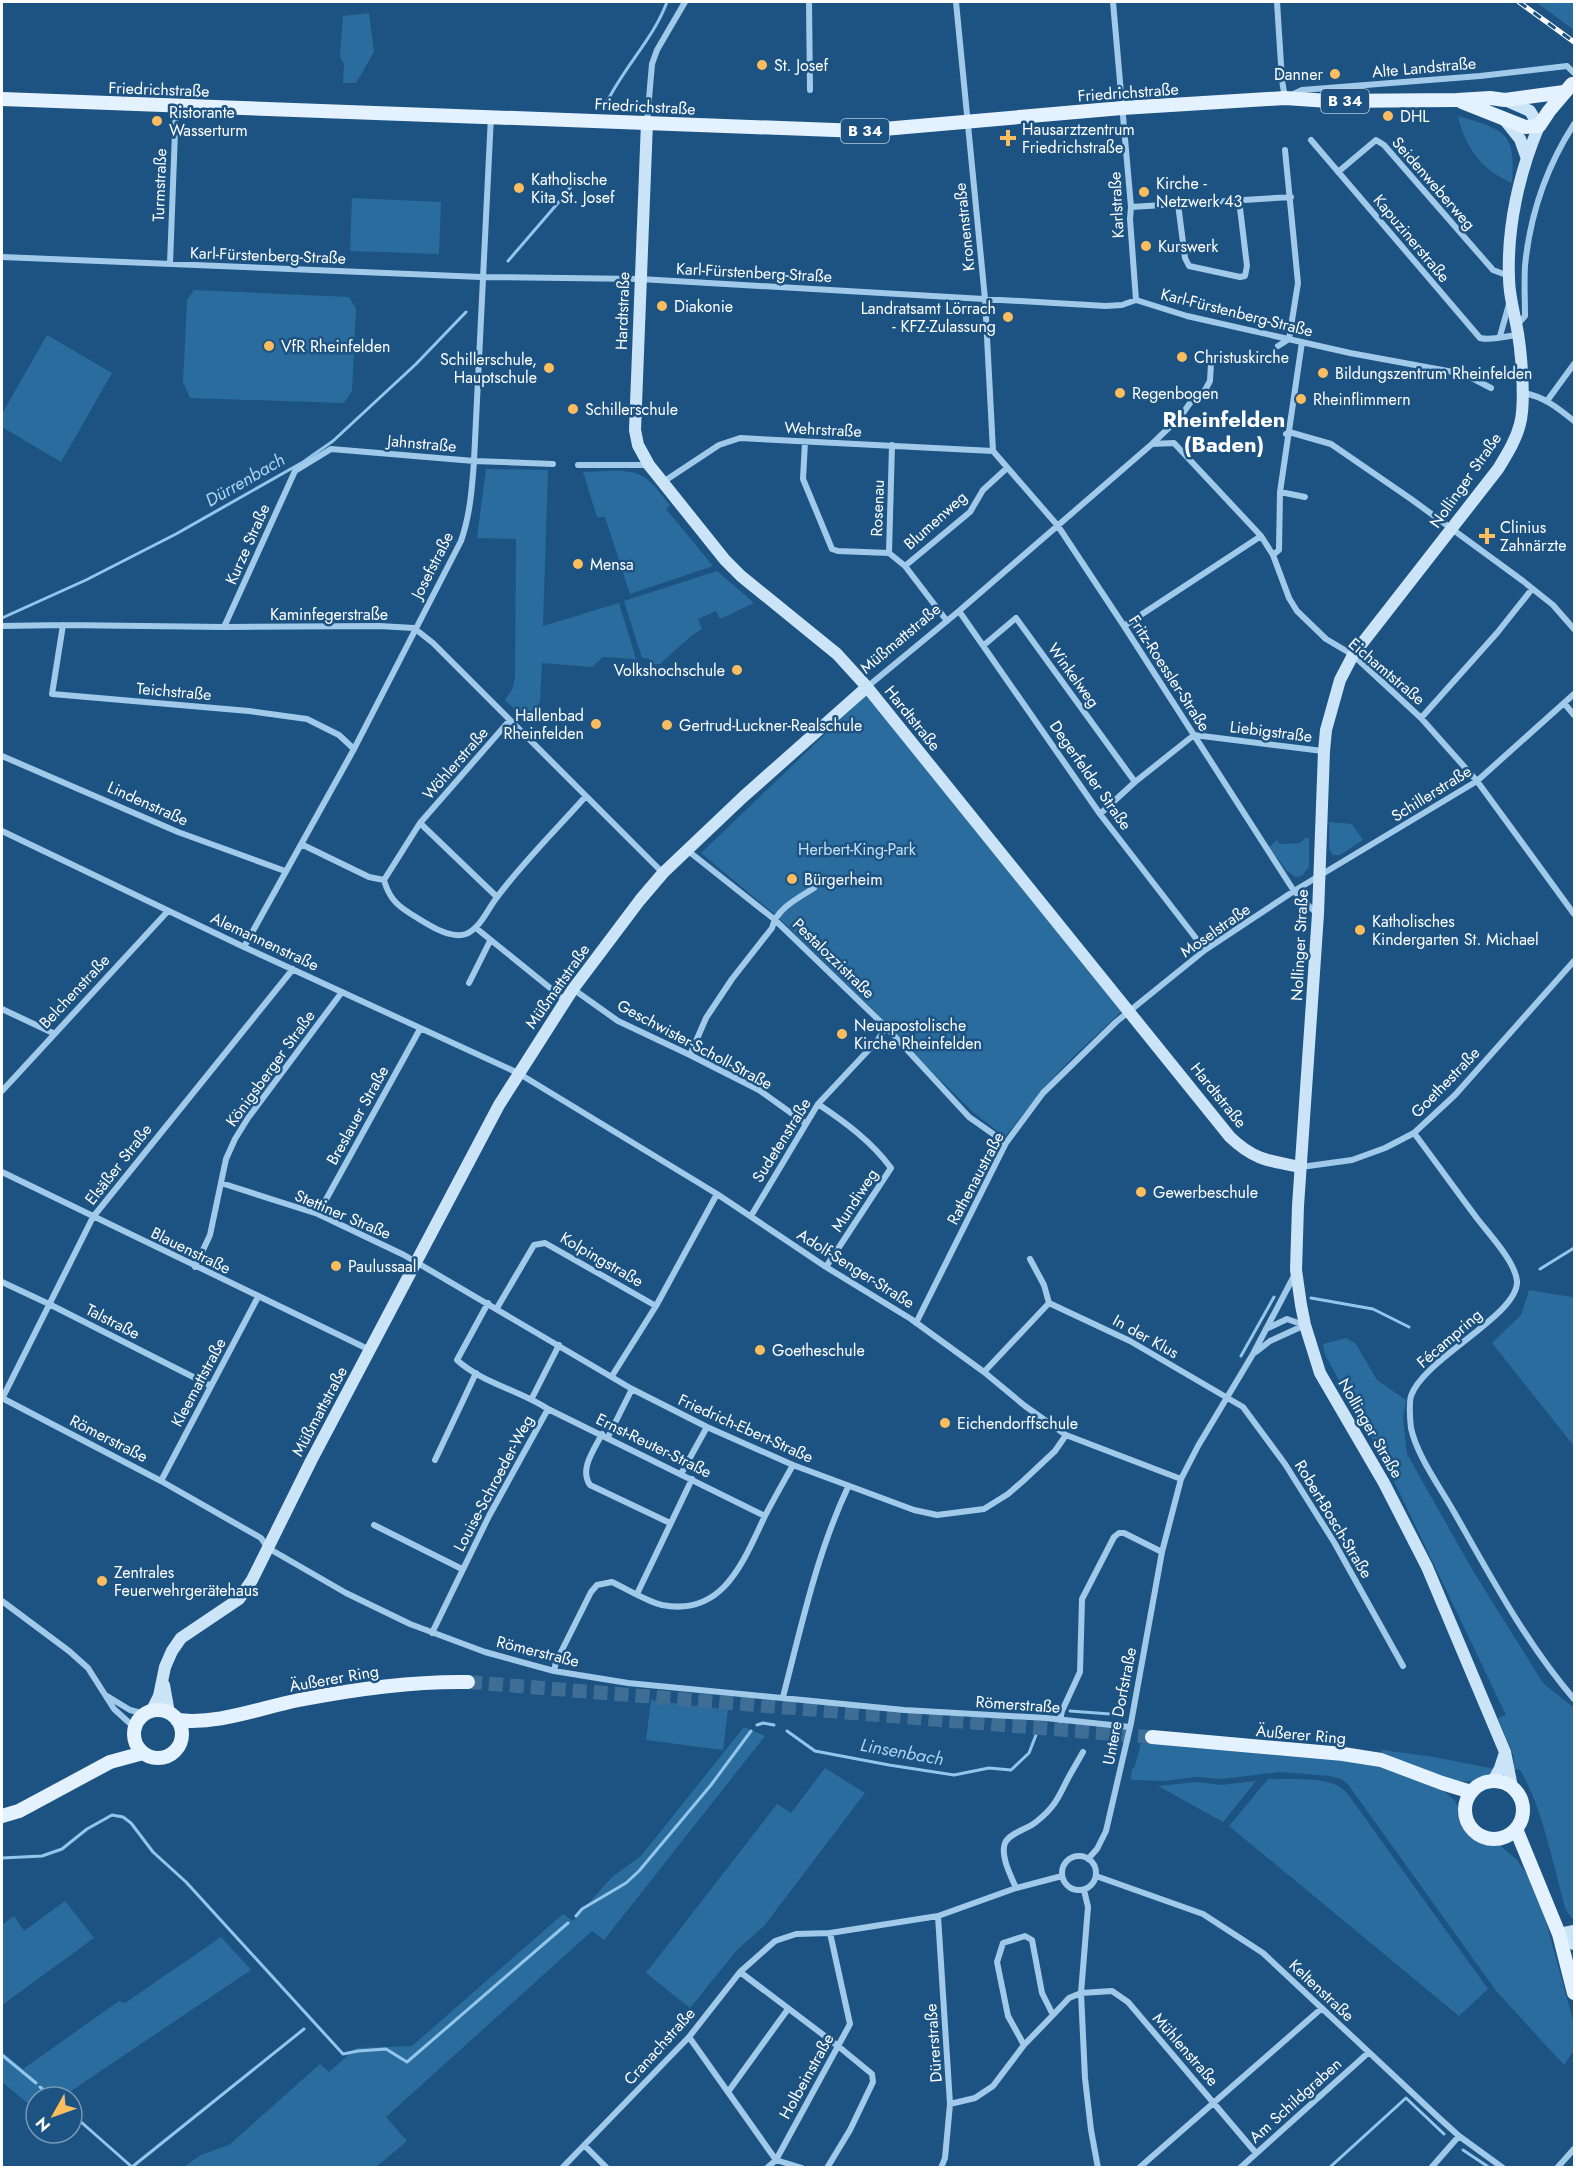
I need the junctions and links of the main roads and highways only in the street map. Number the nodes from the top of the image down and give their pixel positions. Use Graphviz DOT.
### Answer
graph roads {
  1 [pos="1570,83"];
  2 [pos="2,99"];
  3 [pos="1457,100"];
  4 [pos="468,1682"];
  5 [pos="173,1716"];
  6 [pos="207,1722"];
  7 [pos="135,1732"];
  8 [pos="1152,1737"];
  9 [pos="181,1741"];
  10 [pos="143,1753"];
  11 [pos="110,1762"];
  12 [pos="1469,1798"];
  13 [pos="2,1816"];
  14 [pos="1510,1833"];
  15 [pos="1574,1982"];
  1 -- 3 [label="main road, B 34"];
  1 -- 3 [label="main road, B 34"];
  2 -- 3 [label="main road, Friedrichstraße / B 34"];
  4 -- 6 [label="main road, Äußerer Ring"];
  5 -- 6 [label="main road, Äußerer Ring"];
  5 -- 7 [label="main road"];
  5 -- 9 [label="main road"];
  6 -- 9 [label="main road, Äußerer Ring"];
  7 -- 10 [label="main road"];
  7 -- 11 [label="main road"];
  8 -- 12 [label="main road, Äußerer Ring"];
  9 -- 10 [label="main road"];
  10 -- 11 [label="main road"];
  11 -- 13 [label="main road"];
  12 -- 14 [label="main road"];
  12 -- 14 [label="main road"];
  14 -- 15 [label="main road"];
}
